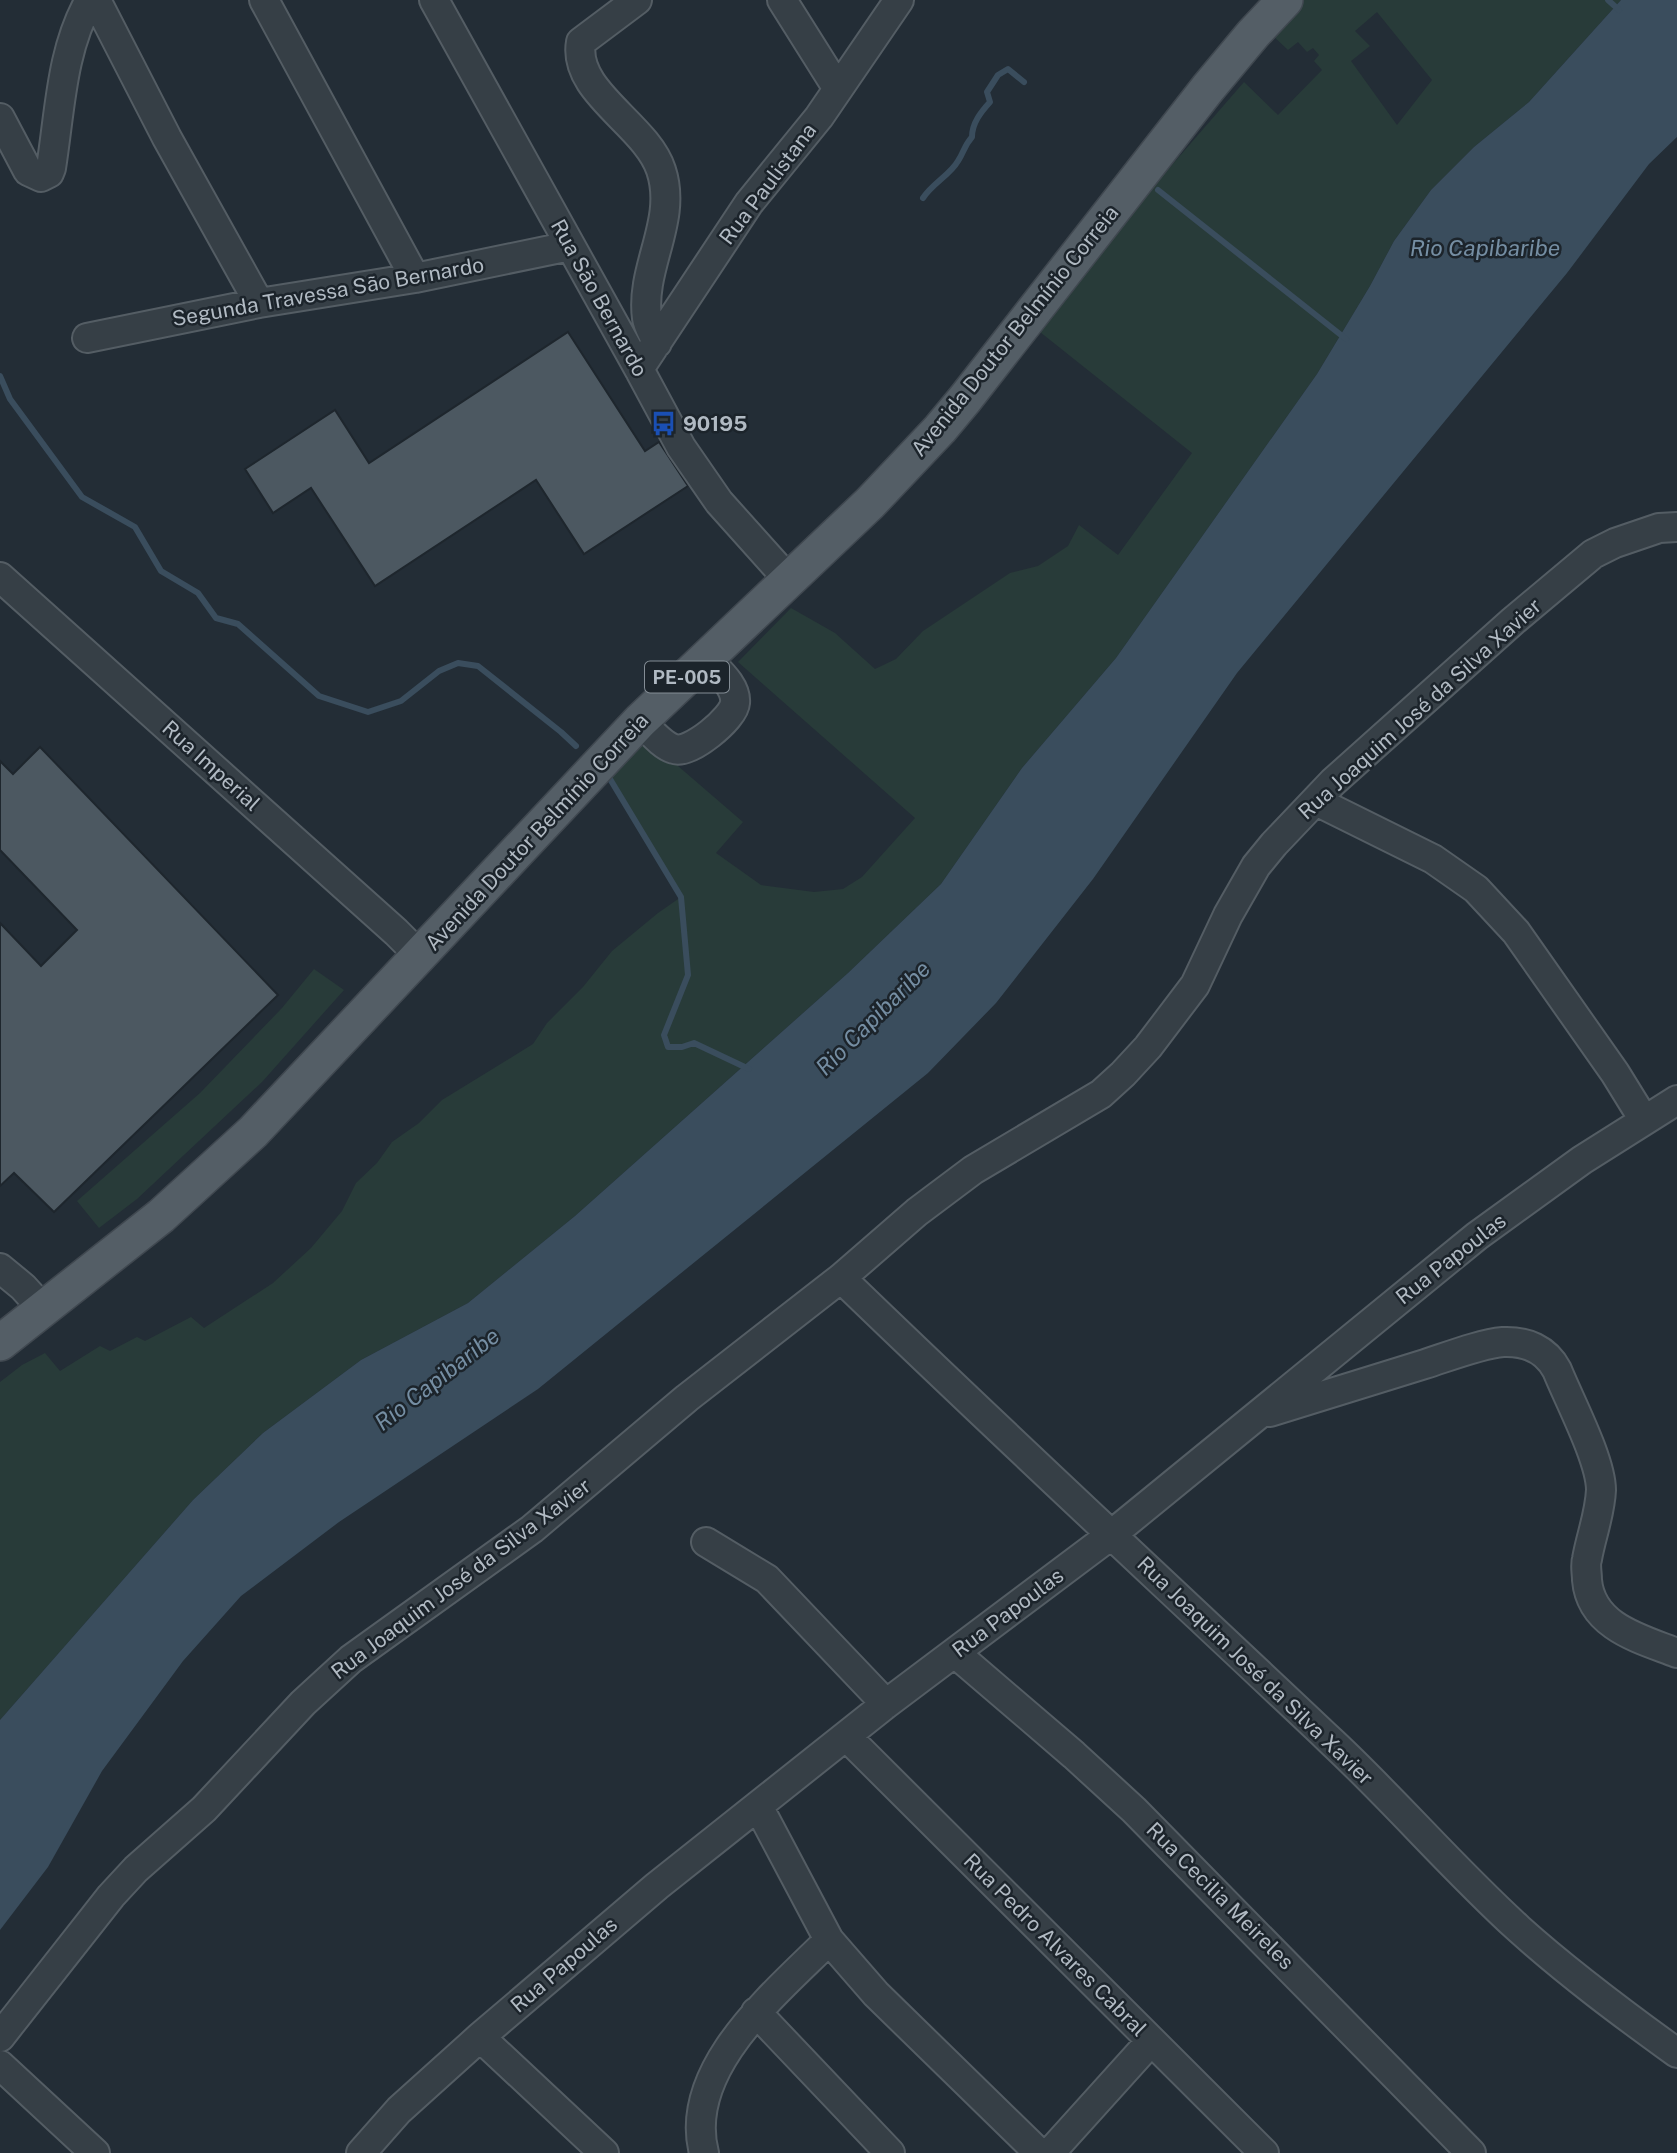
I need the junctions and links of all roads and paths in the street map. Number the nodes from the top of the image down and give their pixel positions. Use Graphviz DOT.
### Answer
graph roads {
  1 [pos="90,0"];
  2 [pos="96,0"];
  3 [pos="264,0"];
  4 [pos="434,0"];
  5 [pos="638,0"];
  6 [pos="782,0"];
  7 [pos="899,0"];
  8 [pos="1285,0"];
  9 [pos="838,89"];
  10 [pos="0,118"];
  11 [pos="570,246"];
  12 [pos="415,278"];
  13 [pos="258,303"];
  14 [pos="87,338"];
  15 [pos="657,343"];
  16 [pos="639,369"];
  17 [pos="1677,527"];
  18 [pos="0,577"];
  19 [pos="788,579"];
  20 [pos="707,659"];
  21 [pos="640,722"];
  22 [pos="1316,801"];
  23 [pos="420,956"];
  24 [pos="1677,1100"];
  25 [pos="1644,1120"];
  26 [pos="0,1268"];
  27 [pos="841,1278"];
  28 [pos="43,1309"];
  29 [pos="0,1343"];
  30 [pos="1256,1416"];
  31 [pos="1111,1535"];
  32 [pos="706,1542"];
  33 [pos="955,1653"];
  34 [pos="1677,1653"];
  35 [pos="886,1703"];
  36 [pos="846,1736"];
  37 [pos="758,1806"];
  38 [pos="829,1940"];
  39 [pos="756,2012"];
  40 [pos="0,2037"];
  41 [pos="481,2037"];
  42 [pos="1151,2041"];
  43 [pos="1677,2053"];
  44 [pos="0,2065"];
  45 [pos="363,2152"];
  46 [pos="96,2153"];
  47 [pos="604,2153"];
  48 [pos="704,2153"];
  49 [pos="890,2153"];
  50 [pos="1039,2153"];
  51 [pos="1050,2153"];
  52 [pos="1265,2153"];
  53 [pos="1471,2153"];
  1 -- 10 [label="street"];
  2 -- 13 [label="street"];
  3 -- 12 [label="street"];
  4 -- 11 [label="street, Rua São Bernardo"];
  5 -- 15 [label="street"];
  6 -- 9 [label="street"];
  7 -- 9 [label="street, Rua Paulistana"];
  8 -- 19 [label="main road, Avenida Doutor Belmínio Correia / PE-005"];
  9 -- 15 [label="street, Rua Paulistana"];
  11 -- 12 [label="street, Segunda Travessa São Bernardo"];
  11 -- 16 [label="street, Rua São Bernardo"];
  12 -- 13 [label="street, Segunda Travessa São Bernardo"];
  13 -- 14 [label="street, Segunda Travessa São Bernardo"];
  15 -- 16 [label="street, Rua Paulistana"];
  16 -- 19 [label="street, Rua São Bernardo"];
  17 -- 22 [label="street, Rua Joaquim José da Silva Xavier"];
  18 -- 23 [label="street, Rua Imperial"];
  19 -- 20 [label="main road, Avenida Doutor Belmínio Correia / PE-005"];
  20 -- 21 [label="main road, Avenida Doutor Belmínio Correia / PE-005"];
  20 -- 21 [label="street"];
  21 -- 23 [label="main road, Avenida Doutor Belmínio Correia / PE-005"];
  22 -- 25 [label="street"];
  22 -- 27 [label="street, Rua Joaquim José da Silva Xavier"];
  23 -- 28 [label="main road, Avenida Doutor Belmínio Correia / PE-005"];
  24 -- 25 [label="street, Rua Papoulas"];
  25 -- 30 [label="street, Rua Papoulas"];
  26 -- 28 [label="street"];
  27 -- 31 [label="street, Rua Joaquim José da Silva Xavier"];
  27 -- 40 [label="street, Rua Joaquim José da Silva Xavier"];
  28 -- 29 [label="main road, Avenida Doutor Belmínio Correia / PE-005"];
  30 -- 31 [label="street, Rua Papoulas"];
  30 -- 34 [label="street"];
  31 -- 33 [label="street, Rua Papoulas"];
  31 -- 43 [label="street, Rua Joaquim José da Silva Xavier"];
  32 -- 35 [label="street"];
  33 -- 35 [label="street, Rua Papoulas"];
  33 -- 53 [label="street, Rua Cecilia Meireles"];
  35 -- 36 [label="street, Rua Papoulas"];
  36 -- 37 [label="street, Rua Papoulas"];
  36 -- 42 [label="street, Rua Pedro Alvares Cabral"];
  37 -- 38 [label="street"];
  37 -- 41 [label="street, Rua Papoulas"];
  38 -- 39 [label="street"];
  38 -- 50 [label="street"];
  39 -- 48 [label="street"];
  39 -- 49 [label="street"];
  41 -- 45 [label="street, Rua Papoulas"];
  41 -- 47 [label="street"];
  42 -- 51 [label="street"];
  42 -- 52 [label="street, Rua Pedro Alvares Cabral"];
  44 -- 46 [label="street"];
}
